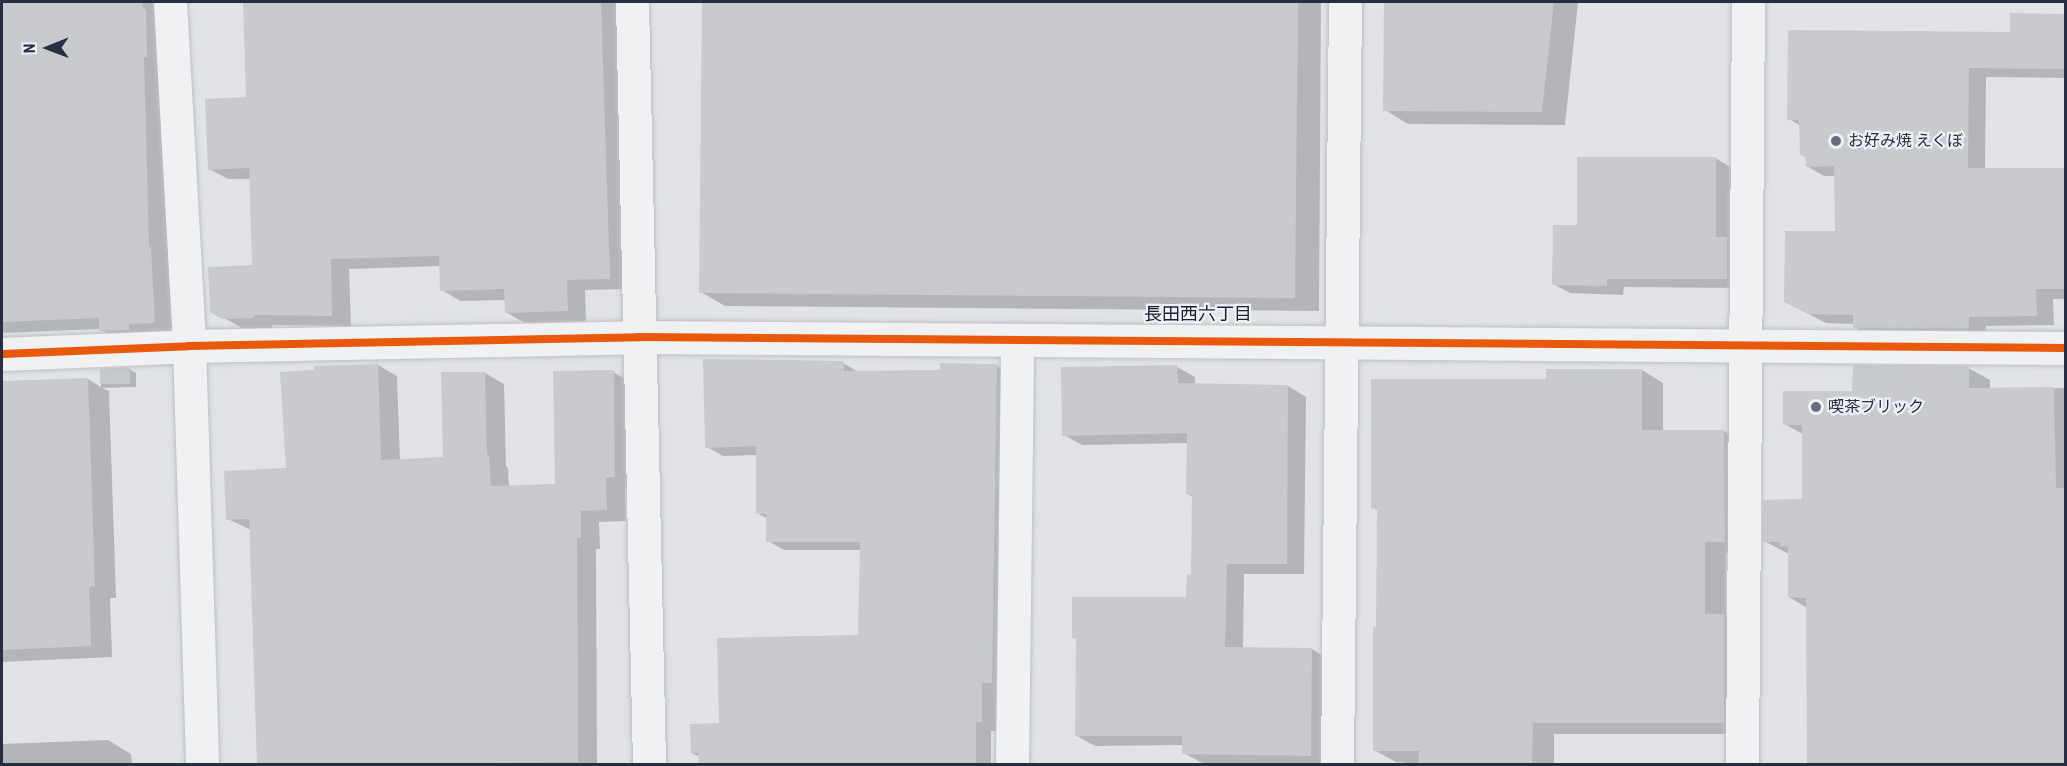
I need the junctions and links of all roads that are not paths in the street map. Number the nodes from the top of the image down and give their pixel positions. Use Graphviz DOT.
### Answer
graph roads {
  1 [pos="170,2"];
  2 [pos="632,2"];
  3 [pos="1345,2"];
  4 [pos="1748,2"];
  5 [pos="639,337"];
  6 [pos="1017,342"];
  7 [pos="1340,342"];
  8 [pos="189,346"];
  9 [pos="1745,347"];
  10 [pos="2066,348"];
  11 [pos="2,354"];
  12 [pos="202,765"];
  13 [pos="649,765"];
  14 [pos="1012,765"];
  15 [pos="1337,765"];
  16 [pos="1742,765"];
  1 -- 8 [label="street"];
  2 -- 5 [label="street"];
  3 -- 7 [label="street"];
  4 -- 9 [label="street"];
  5 -- 6 [label="street"];
  5 -- 8 [label="street"];
  5 -- 13 [label="street"];
  6 -- 7 [label="street"];
  6 -- 14 [label="street"];
  7 -- 9 [label="street"];
  7 -- 15 [label="street"];
  8 -- 11 [label="street"];
  8 -- 12 [label="street"];
  9 -- 10 [label="street"];
  9 -- 16 [label="street"];
}
